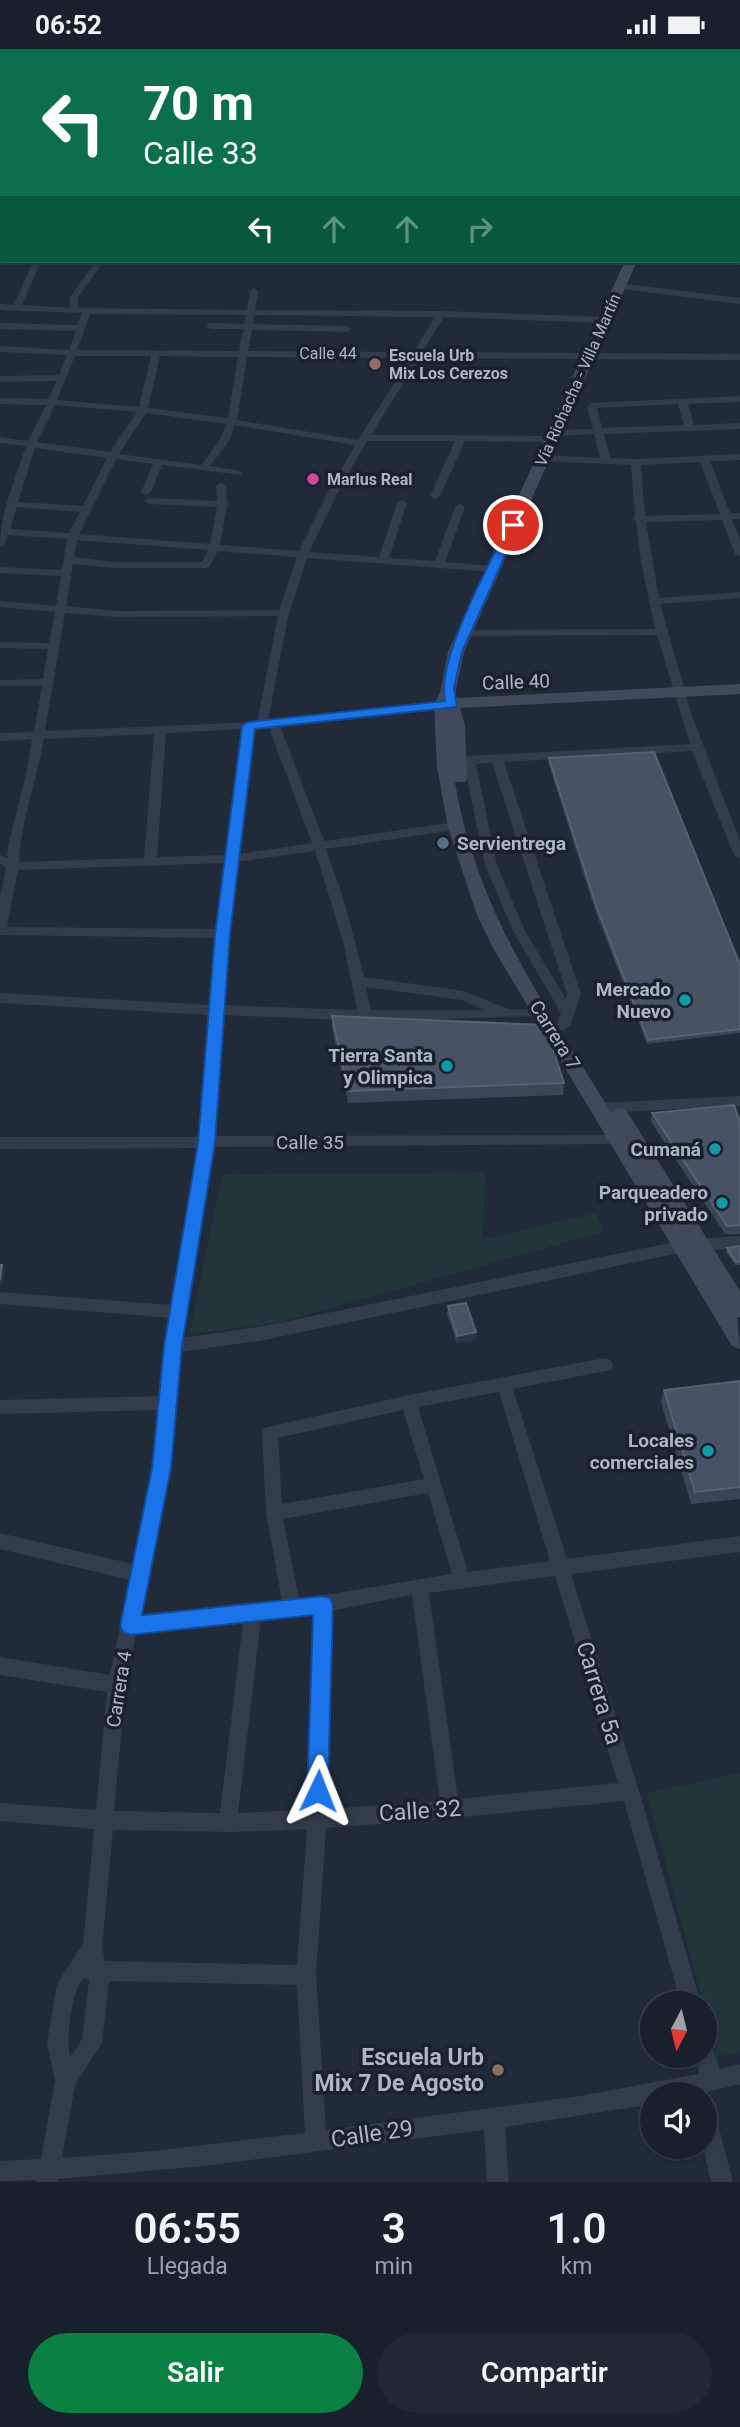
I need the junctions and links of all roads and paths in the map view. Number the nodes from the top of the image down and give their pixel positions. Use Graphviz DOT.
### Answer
graph roads {
  1 [pos="36,263"];
  2 [pos="99,263"];
  3 [pos="630,263"];
  4 [pos="619,286"];
  5 [pos="254,291"];
  6 [pos="740,301"];
  7 [pos="0,307"];
  8 [pos="17,307"];
  9 [pos="74,310"];
  10 [pos="87,311"];
  11 [pos="250,312"];
  12 [pos="441,314"];
  13 [pos="605,320"];
  14 [pos="0,326"];
  15 [pos="210,326"];
  16 [pos="80,328"];
  17 [pos="248,328"];
  18 [pos="347,328"];
  19 [pos="0,349"];
  20 [pos="72,353"];
  21 [pos="156,353"];
  22 [pos="418,353"];
  23 [pos="242,354"];
  24 [pos="590,355"];
  25 [pos="740,357"];
  26 [pos="63,378"];
  27 [pos="0,379"];
  28 [pos="740,399"];
  29 [pos="0,401"];
  30 [pos="51,401"];
  31 [pos="682,401"];
  32 [pos="143,410"];
  33 [pos="232,422"];
  34 [pos="740,426"];
  35 [pos="690,428"];
  36 [pos="597,432"];
  37 [pos="555,436"];
  38 [pos="0,439"];
  39 [pos="461,439"];
  40 [pos="363,440"];
  41 [pos="32,443"];
  42 [pos="113,456"];
  43 [pos="740,457"];
  44 [pos="543,458"];
  45 [pos="704,459"];
  46 [pos="606,461"];
  47 [pos="159,462"];
  48 [pos="636,462"];
  49 [pos="204,468"];
  50 [pos="238,473"];
  51 [pos="221,486"];
  52 [pos="435,496"];
  53 [pos="402,503"];
  54 [pos="11,504"];
  55 [pos="225,504"];
  56 [pos="460,507"];
  57 [pos="85,509"];
  58 [pos="724,516"];
  59 [pos="740,516"];
  60 [pos="638,519"];
  61 [pos="2,531"];
  62 [pos="74,536"];
  63 [pos="0,544"];
  64 [pos="213,547"];
  65 [pos="303,553"];
  66 [pos="740,554"];
  67 [pos="384,559"];
  68 [pos="69,560"];
  69 [pos="440,563"];
  70 [pos="493,569"];
  71 [pos="0,570"];
  72 [pos="66,573"];
  73 [pos="740,595"];
  74 [pos="656,601"];
  75 [pos="0,604"];
  76 [pos="60,611"];
  77 [pos="283,613"];
  78 [pos="663,632"];
  79 [pos="463,633"];
  80 [pos="0,645"];
  81 [pos="54,646"];
  82 [pos="48,682"];
  83 [pos="0,683"];
  84 [pos="740,689"];
  85 [pos="677,694"];
  86 [pos="447,701"];
  87 [pos="261,725"];
  88 [pos="160,732"];
  89 [pos="38,735"];
  90 [pos="0,737"];
  91 [pos="697,747"];
  92 [pos="498,759"];
  93 [pos="457,761"];
  94 [pos="740,824"];
  95 [pos="726,825"];
  96 [pos="455,826"];
  97 [pos="319,846"];
  98 [pos="740,855"];
  99 [pos="0,859"];
  100 [pos="232,859"];
  101 [pos="150,863"];
  102 [pos="13,866"];
  103 [pos="0,930"];
  104 [pos="222,934"];
  105 [pos="360,981"];
  106 [pos="0,998"];
  107 [pos="216,1011"];
  108 [pos="542,1013"];
  109 [pos="510,1015"];
  110 [pos="365,1016"];
  111 [pos="566,1020"];
  112 [pos="740,1101"];
  113 [pos="608,1108"];
  114 [pos="620,1140"];
  115 [pos="0,1143"];
  116 [pos="206,1143"];
  117 [pos="740,1242"];
  118 [pos="693,1246"];
  119 [pos="0,1298"];
  120 [pos="740,1309"];
  121 [pos="178,1312"];
  122 [pos="740,1340"];
  123 [pos="173,1346"];
  124 [pos="605,1366"];
  125 [pos="504,1384"];
  126 [pos="409,1402"];
  127 [pos="166,1403"];
  128 [pos="0,1407"];
  129 [pos="435,1484"];
  130 [pos="274,1513"];
  131 [pos="0,1541"];
  132 [pos="740,1544"];
  133 [pos="560,1568"];
  134 [pos="140,1574"];
  135 [pos="462,1580"];
  136 [pos="419,1586"];
  137 [pos="323,1605"];
  138 [pos="292,1608"];
  139 [pos="253,1612"];
  140 [pos="130,1626"];
  141 [pos="0,1666"];
  142 [pos="117,1685"];
  143 [pos="630,1791"];
  144 [pos="450,1809"];
  145 [pos="0,1812"];
  146 [pos="317,1818"];
  147 [pos="102,1820"];
  148 [pos="228,1821"];
  149 [pos="92,1947"];
  150 [pos="75,1969"];
  151 [pos="98,1972"];
  152 [pos="306,1975"];
  153 [pos="687,1991"];
  154 [pos="740,2074"];
  155 [pos="65,2081"];
  156 [pos="717,2082"];
  157 [pos="640,2096"];
  158 [pos="494,2118"];
  159 [pos="316,2142"];
  160 [pos="716,2159"];
  161 [pos="0,2171"];
  162 [pos="47,2176"];
  163 [pos="498,2182"];
  164 [pos="722,2182"];
  1 -- 8 [label="street"];
  2 -- 9 [label="street"];
  3 -- 4 [label="main road, Vía Riohacha - Villa Martín"];
  4 -- 6 [label="street"];
  4 -- 13 [label="main road, Vía Riohacha - Villa Martín"];
  5 -- 11 [label="street"];
  7 -- 8 [label="street"];
  8 -- 9 [label="street"];
  9 -- 10 [label="street"];
  10 -- 11 [label="street"];
  10 -- 16 [label="street"];
  11 -- 12 [label="street"];
  11 -- 17 [label="street"];
  12 -- 13 [label="street"];
  12 -- 22 [label="street, Carrera 4"];
  13 -- 24 [label="main road, Vía Riohacha - Villa Martín"];
  14 -- 16 [label="street"];
  15 -- 17 [label="street"];
  16 -- 20 [label="street"];
  17 -- 18 [label="street"];
  17 -- 23 [label="street"];
  19 -- 20 [label="street, Calle 44"];
  20 -- 21 [label="street, Calle 44"];
  20 -- 26 [label="street"];
  21 -- 23 [label="street, Calle 44"];
  21 -- 32 [label="street"];
  22 -- 23 [label="street, Calle 44"];
  22 -- 24 [label="street, Calle 44"];
  22 -- 40 [label="street, Carrera 4"];
  23 -- 33 [label="street"];
  24 -- 25 [label="street, Calle 44"];
  24 -- 37 [label="main road, Vía Riohacha - Villa Martín"];
  26 -- 27 [label="street"];
  26 -- 30 [label="street"];
  28 -- 31 [label="street"];
  29 -- 30 [label="street"];
  30 -- 32 [label="street"];
  30 -- 41 [label="street"];
  31 -- 35 [label="street"];
  31 -- 36 [label="street"];
  32 -- 33 [label="street"];
  32 -- 42 [label="street"];
  33 -- 40 [label="street"];
  33 -- 49 [label="street"];
  34 -- 35 [label="street"];
  35 -- 36 [label="street"];
  36 -- 37 [label="street"];
  36 -- 46 [label="street"];
  37 -- 39 [label="street"];
  37 -- 44 [label="main road, Vía Riohacha - Villa Martín"];
  38 -- 41 [label="street"];
  39 -- 40 [label="street"];
  39 -- 52 [label="street"];
  40 -- 65 [label="street, Carrera 4"];
  41 -- 42 [label="street"];
  41 -- 54 [label="street"];
  42 -- 47 [label="street"];
  42 -- 57 [label="street"];
  43 -- 45 [label="street"];
  44 -- 46 [label="street"];
  44 -- 70 [label="main road, Vía Riohacha - Villa Martín"];
  45 -- 48 [label="street"];
  45 -- 58 [label="street"];
  46 -- 48 [label="street"];
  47 -- 49 [label="street"];
  47 -- 55 [label="street"];
  48 -- 60 [label="street"];
  49 -- 50 [label="street"];
  51 -- 55 [label="street"];
  53 -- 67 [label="street"];
  54 -- 57 [label="street"];
  54 -- 61 [label="street"];
  55 -- 64 [label="street"];
  56 -- 69 [label="street"];
  57 -- 62 [label="street"];
  58 -- 59 [label="street"];
  58 -- 60 [label="street"];
  58 -- 66 [label="street"];
  60 -- 74 [label="street"];
  61 -- 62 [label="street"];
  61 -- 63 [label="street"];
  62 -- 64 [label="street"];
  62 -- 68 [label="street"];
  64 -- 65 [label="street"];
  64 -- 68 [label="street"];
  65 -- 67 [label="street"];
  65 -- 77 [label="street, Carrera 4"];
  67 -- 69 [label="street"];
  68 -- 72 [label="street"];
  69 -- 70 [label="street"];
  70 -- 79 [label="main road, Vía Riohacha - Villa Martín"];
  71 -- 72 [label="street"];
  72 -- 76 [label="street"];
  73 -- 74 [label="street"];
  74 -- 78 [label="street"];
  75 -- 76 [label="street"];
  76 -- 77 [label="street"];
  76 -- 81 [label="street"];
  77 -- 87 [label="street, Carrera 4"];
  78 -- 79 [label="street"];
  78 -- 85 [label="street"];
  79 -- 86 [label="main road, Vía Riohacha - Villa Martín"];
  80 -- 81 [label="street"];
  81 -- 82 [label="street"];
  82 -- 83 [label="street"];
  82 -- 89 [label="street"];
  84 -- 85 [label="main road, Calle 40"];
  85 -- 86 [label="main road, Calle 40"];
  85 -- 91 [label="street"];
  86 -- 87 [label="street, Calle 40"];
  86 -- 93 [label="main road, Carrera 7"];
  87 -- 88 [label="street, Calle 40"];
  87 -- 97 [label="street"];
  87 -- 100 [label="street, Carrera 4"];
  88 -- 89 [label="street, Calle 40"];
  88 -- 101 [label="street"];
  89 -- 90 [label="street, Calle 40"];
  89 -- 102 [label="street"];
  91 -- 92 [label="street"];
  91 -- 95 [label="street"];
  92 -- 93 [label="street"];
  92 -- 111 [label="street"];
  93 -- 96 [label="main road, Carrera 7"];
  93 -- 111 [label="main road, Carrera 7"];
  94 -- 95 [label="street"];
  95 -- 98 [label="street"];
  96 -- 97 [label="street"];
  96 -- 108 [label="main road, Carrera 7"];
  97 -- 100 [label="street"];
  97 -- 105 [label="street"];
  99 -- 102 [label="street"];
  100 -- 101 [label="street"];
  100 -- 104 [label="street, Carrera 4"];
  101 -- 102 [label="street"];
  102 -- 103 [label="street"];
  103 -- 104 [label="street"];
  104 -- 107 [label="street, Carrera 4"];
  105 -- 109 [label="street"];
  105 -- 110 [label="street"];
  106 -- 107 [label="street"];
  107 -- 110 [label="street"];
  107 -- 116 [label="street, Carrera 4"];
  108 -- 109 [label="street"];
  108 -- 113 [label="main road, Carrera 7"];
  109 -- 110 [label="street"];
  111 -- 113 [label="main road, Carrera 7"];
  112 -- 113 [label="street"];
  113 -- 114 [label="main road, Carrera 7"];
  113 -- 118 [label="main road, Carrera 7"];
  114 -- 116 [label="street, Calle 35"];
  114 -- 118 [label="main road, Carrera 7"];
  115 -- 116 [label="street, Calle 35"];
  116 -- 121 [label="street, Carrera 4"];
  117 -- 118 [label="street"];
  118 -- 120 [label="main road, Carrera 7"];
  118 -- 122 [label="main road, Carrera 7"];
  118 -- 123 [label="street"];
  119 -- 121 [label="street"];
  121 -- 123 [label="street, Carrera 4"];
  123 -- 127 [label="street, Carrera 4"];
  124 -- 125 [label="street"];
  125 -- 126 [label="street"];
  125 -- 133 [label="street, Carrera 5a"];
  126 -- 129 [label="street"];
  126 -- 130 [label="street"];
  127 -- 128 [label="street"];
  127 -- 134 [label="street, Carrera 4"];
  129 -- 130 [label="street"];
  129 -- 135 [label="street"];
  130 -- 138 [label="street"];
  131 -- 134 [label="street"];
  132 -- 133 [label="street"];
  133 -- 135 [label="street"];
  133 -- 143 [label="street, Carrera 5a"];
  134 -- 140 [label="street, Carrera 4"];
  135 -- 136 [label="street"];
  136 -- 137 [label="street"];
  136 -- 144 [label="street"];
  137 -- 138 [label="street"];
  137 -- 146 [label="street"];
  138 -- 139 [label="street"];
  139 -- 140 [label="street"];
  139 -- 148 [label="street"];
  140 -- 142 [label="street, Carrera 4"];
  141 -- 142 [label="street"];
  142 -- 147 [label="street, Carrera 4"];
  143 -- 144 [label="street, Calle 32"];
  143 -- 153 [label="street, Carrera 5a"];
  144 -- 146 [label="street, Calle 32"];
  145 -- 147 [label="street, Calle 32"];
  146 -- 148 [label="street, Calle 32"];
  146 -- 152 [label="street"];
  147 -- 148 [label="street, Calle 32"];
  147 -- 149 [label="street, Carrera 4"];
  149 -- 150 [label="street, Carrera 4"];
  149 -- 151 [label="street, Carrera 4"];
  150 -- 151 [label="street"];
  150 -- 155 [label="street, Carrera 4"];
  151 -- 152 [label="street"];
  151 -- 155 [label="street, Carrera 4"];
  152 -- 159 [label="street"];
  154 -- 156 [label="street, Calle 29"];
  155 -- 162 [label="street, Carrera 4"];
  157 -- 158 [label="street, Calle 29"];
  158 -- 159 [label="street, Calle 29"];
  158 -- 163 [label="street"];
  159 -- 162 [label="street, Calle 29"];
  160 -- 164 [label="street"];
  161 -- 162 [label="street, Calle 29"];
}
